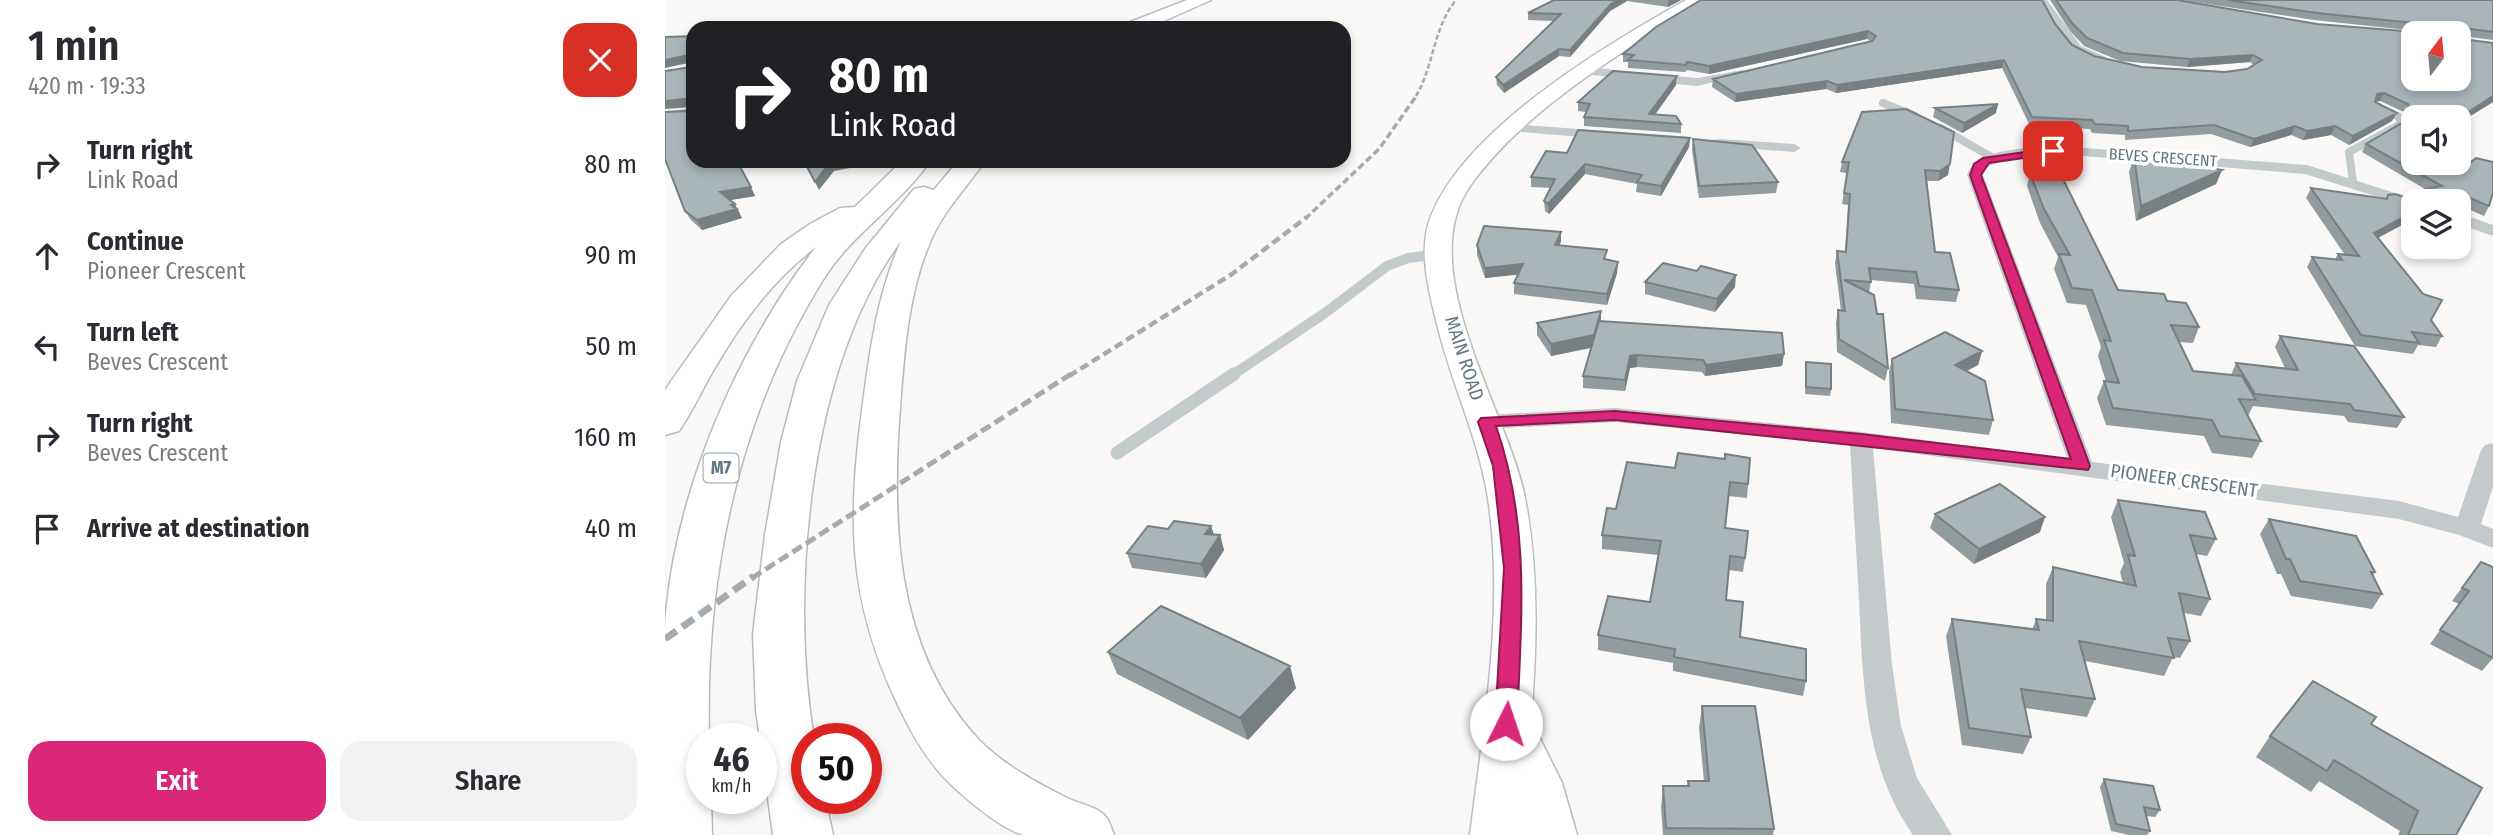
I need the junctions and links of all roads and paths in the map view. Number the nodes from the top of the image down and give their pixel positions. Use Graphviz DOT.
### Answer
graph roads {
  1 [pos="1697,0"];
  2 [pos="2042,0"];
  3 [pos="1210,2"];
  4 [pos="1153,21"];
  5 [pos="1176,21"];
  6 [pos="2119,64"];
  7 [pos="1760,69"];
  8 [pos="1586,71"];
  9 [pos="1883,103"];
  10 [pos="2377,107"];
  11 [pos="686,113"];
  12 [pos="665,115"];
  13 [pos="1512,128"];
  14 [pos="1616,136"];
  15 [pos="1711,143"];
  16 [pos="1794,148"];
  17 [pos="1993,158"];
  18 [pos="909,168"];
  19 [pos="951,168"];
  20 [pos="967,168"];
  21 [pos="2353,182"];
  22 [pos="2401,198"];
  23 [pos="867,207"];
  24 [pos="2471,223"];
  25 [pos="2493,231"];
  26 [pos="1440,254"];
  27 [pos="1486,422"];
  28 [pos="665,423"];
  29 [pos="1861,439"];
  30 [pos="2493,450"];
  31 [pos="1117,453"];
  32 [pos="2082,466"];
  33 [pos="2467,528"];
  34 [pos="2493,539"];
  35 [pos="1506,724"];
  36 [pos="682,835"];
  37 [pos="803,835"];
  38 [pos="1084,835"];
  39 [pos="1496,835"];
  40 [pos="1547,835"];
  41 [pos="1934,835"];
  1 -- 8 [label="main road, MAIN ROAD"];
  2 -- 6 [label="street"];
  3 -- 4 [label="highway"];
  3 -- 5 [label="highway"];
  7 -- 8 [label="street"];
  8 -- 13 [label="main road, MAIN ROAD"];
  9 -- 17 [label="lane"];
  10 -- 21 [label="lane"];
  11 -- 12 [label="street"];
  13 -- 14 [label="street"];
  13 -- 26 [label="main road, MAIN ROAD"];
  15 -- 16 [label="street"];
  17 -- 21 [label="street, BEVES CRESCENT"];
  17 -- 32 [label="street"];
  18 -- 23 [label="highway, M7"];
  19 -- 37 [label="highway"];
  20 -- 38 [label="highway"];
  21 -- 22 [label="street, BEVES CRESCENT"];
  23 -- 28 [label="highway"];
  23 -- 36 [label="highway, M7"];
  24 -- 25 [label="street"];
  26 -- 27 [label="main road, MAIN ROAD"];
  26 -- 31 [label="lane"];
  27 -- 29 [label="street, PIONEER CRESCENT"];
  27 -- 35 [label="main road, MAIN ROAD"];
  29 -- 32 [label="street, PIONEER CRESCENT"];
  29 -- 41 [label="street"];
  30 -- 33 [label="street"];
  32 -- 33 [label="street, PIONEER CRESCENT"];
  33 -- 34 [label="street, PIONEER CRESCENT"];
  35 -- 39 [label="main road, MAIN ROAD"];
  35 -- 40 [label="highway"];
}
